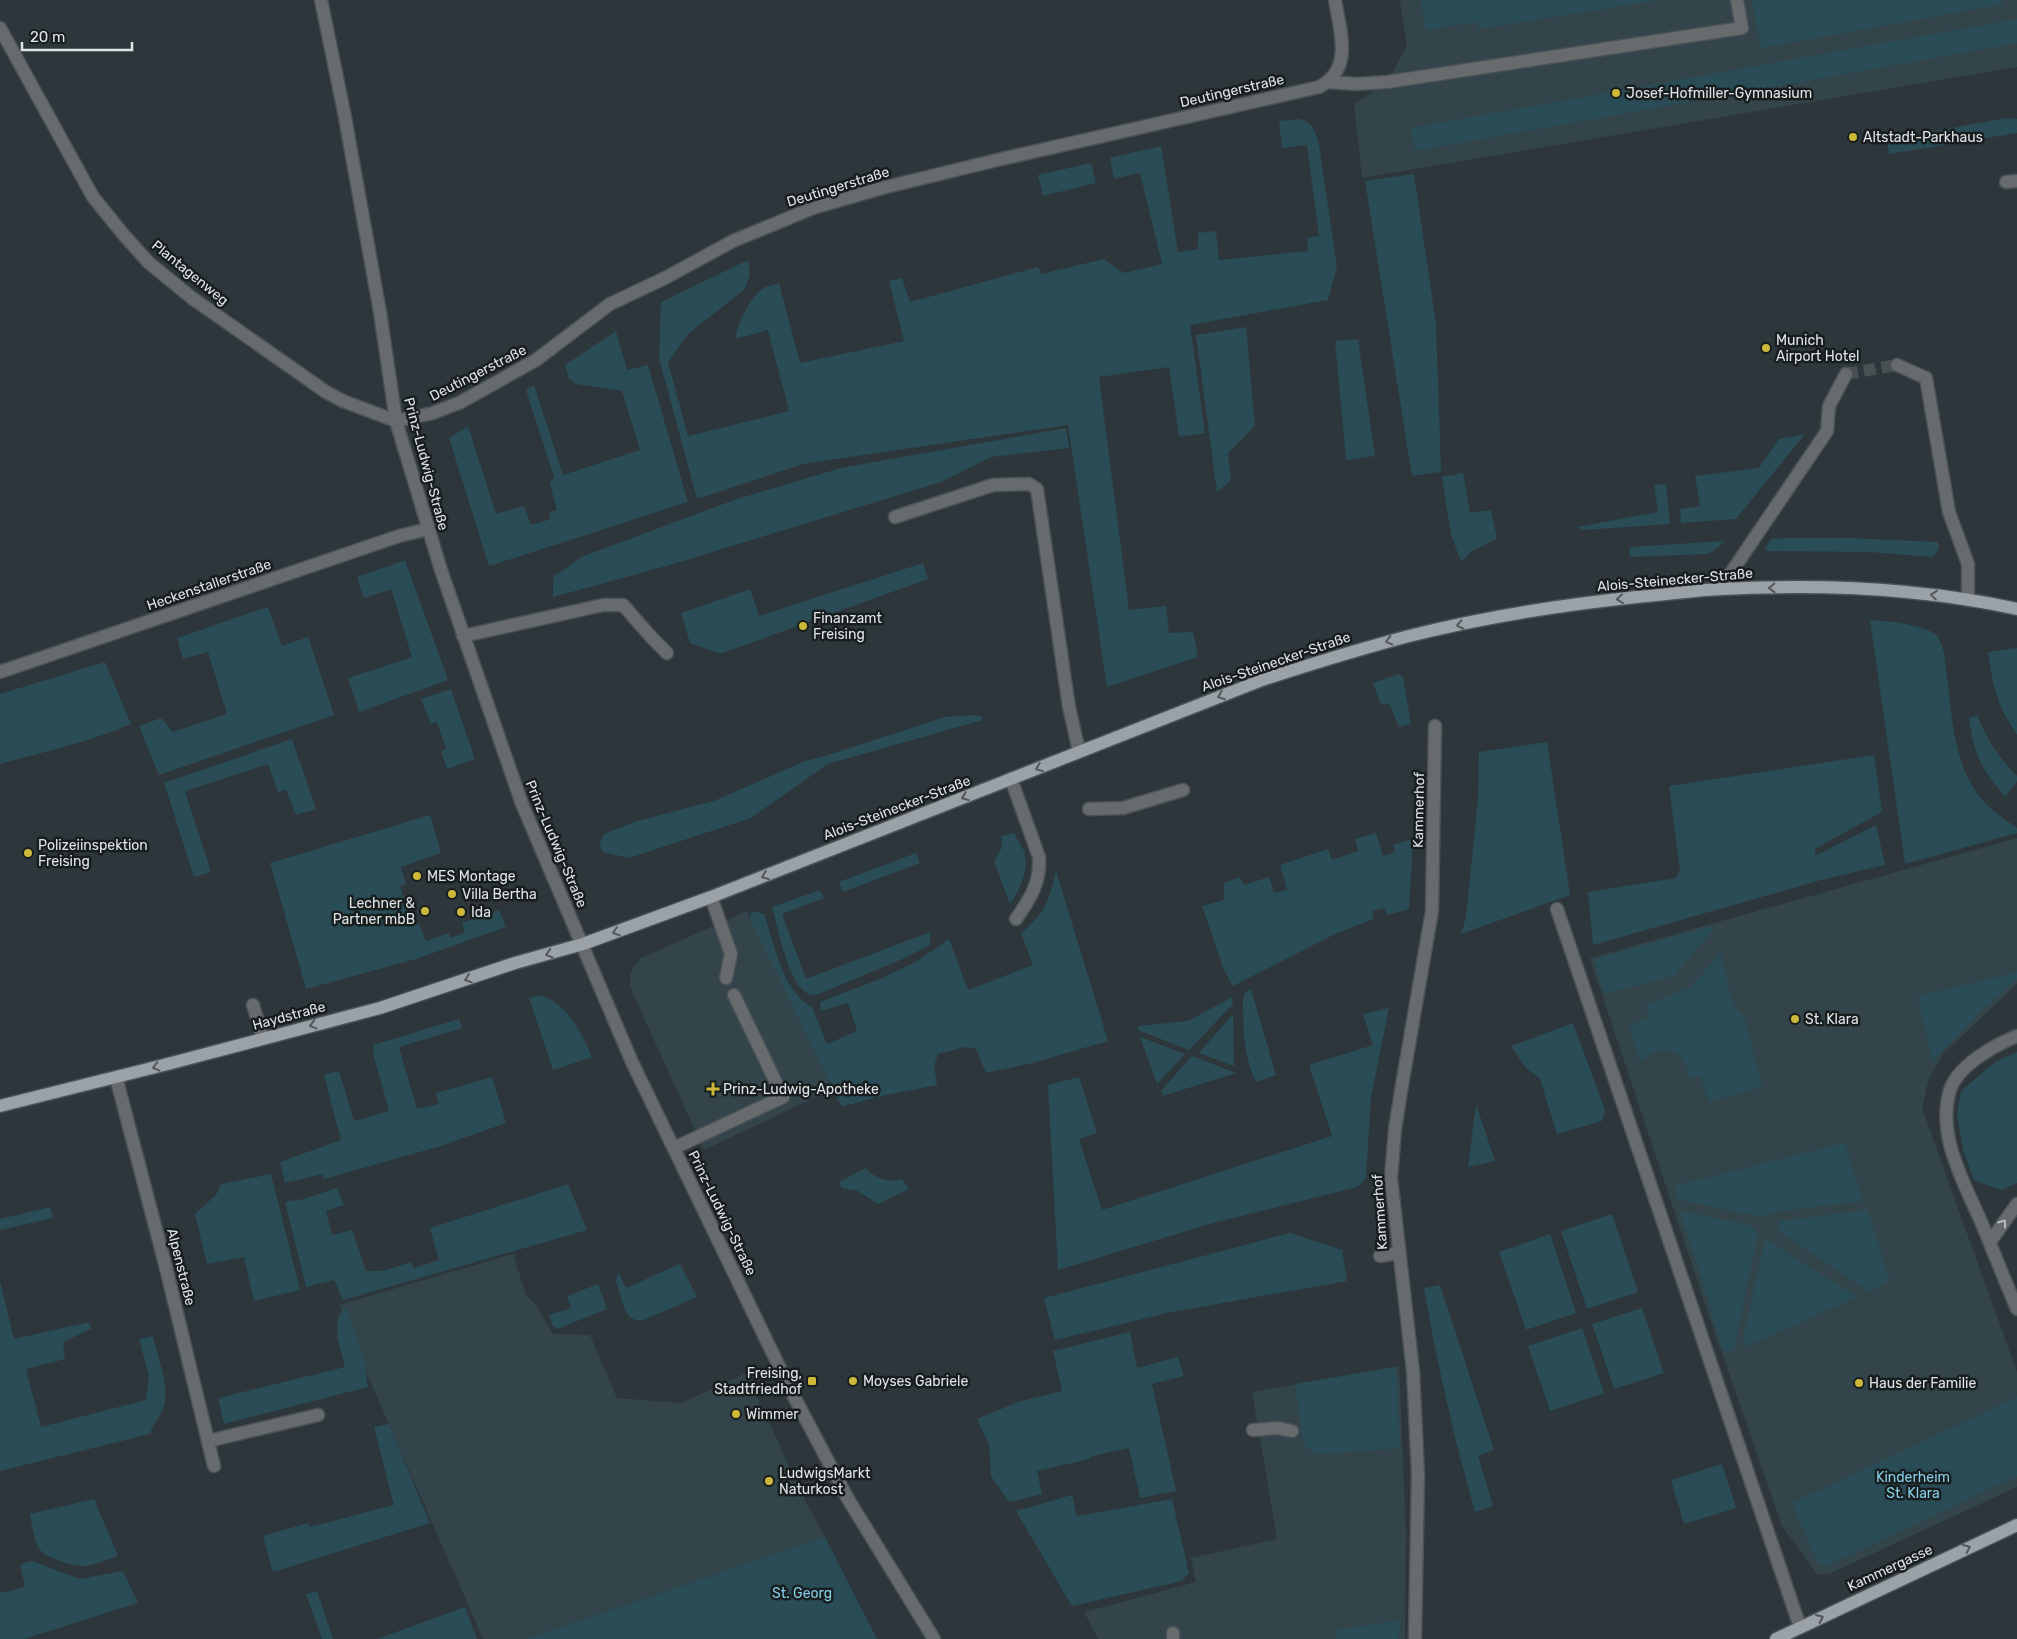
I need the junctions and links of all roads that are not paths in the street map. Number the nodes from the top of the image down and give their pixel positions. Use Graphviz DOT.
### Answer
graph roads {
  1 [pos="321,0"];
  2 [pos="1335,0"];
  3 [pos="1737,0"];
  4 [pos="2,36"];
  5 [pos="1328,82"];
  6 [pos="1897,365"];
  7 [pos="1846,374"];
  8 [pos="396,421"];
  9 [pos="895,517"];
  10 [pos="428,529"];
  11 [pos="1720,589"];
  12 [pos="1968,600"];
  13 [pos="2017,609"];
  14 [pos="464,636"];
  15 [pos="667,653"];
  16 [pos="0,672"];
  17 [pos="1435,726"];
  18 [pos="1079,752"];
  19 [pos="1010,779"];
  20 [pos="1183,790"];
  21 [pos="1089,809"];
  22 [pos="711,897"];
  23 [pos="1557,909"];
  24 [pos="1016,919"];
  25 [pos="582,944"];
  26 [pos="726,978"];
  27 [pos="734,995"];
  28 [pos="253,1005"];
  29 [pos="2017,1036"];
  30 [pos="262,1038"];
  31 [pos="116,1077"];
  32 [pos="0,1106"];
  33 [pos="674,1148"];
  34 [pos="2017,1204"];
  35 [pos="1990,1242"];
  36 [pos="1398,1253"];
  37 [pos="1380,1256"];
  38 [pos="2017,1309"];
  39 [pos="318,1415"];
  40 [pos="1253,1430"];
  41 [pos="1292,1431"];
  42 [pos="208,1441"];
  43 [pos="214,1466"];
  44 [pos="2017,1525"];
  45 [pos="1800,1627"];
  46 [pos="934,1639"];
  47 [pos="1415,1639"];
  48 [pos="1776,1639"];
  1 -- 8 [label="street, Prinz-Ludwig-Straße"];
  2 -- 5 [label="street"];
  3 -- 5 [label="street"];
  4 -- 8 [label="street, Plantagenweg"];
  5 -- 8 [label="street, Deutingerstraße"];
  6 -- 12 [label="street"];
  7 -- 11 [label="street"];
  8 -- 10 [label="street, Prinz-Ludwig-Straße"];
  9 -- 18 [label="street"];
  10 -- 14 [label="street, Prinz-Ludwig-Straße"];
  10 -- 16 [label="street, Heckenstallerstraße"];
  12 -- 11 [label="main road, Alois-Steinecker-Straße, one-way"];
  11 -- 18 [label="main road, Alois-Steinecker-Straße, one-way"];
  12 -- 13 [label="main road, Alois-Steinecker-Straße"];
  14 -- 15 [label="street"];
  14 -- 25 [label="street, Prinz-Ludwig-Straße"];
  17 -- 36 [label="street, Kammerhof"];
  18 -- 19 [label="main road, Alois-Steinecker-Straße, one-way"];
  19 -- 22 [label="main road, Alois-Steinecker-Straße, one-way"];
  19 -- 24 [label="street"];
  20 -- 21 [label="street"];
  22 -- 25 [label="main road, Alois-Steinecker-Straße, one-way"];
  22 -- 26 [label="street"];
  23 -- 45 [label="street"];
  25 -- 30 [label="main road, Haydstraße, one-way"];
  25 -- 33 [label="street, Prinz-Ludwig-Straße"];
  27 -- 33 [label="street"];
  28 -- 30 [label="street"];
  29 -- 35 [label="street"];
  30 -- 31 [label="main road, Haydstraße, one-way"];
  31 -- 32 [label="main road, Haydstraße"];
  31 -- 42 [label="street, Alpenstraße"];
  33 -- 46 [label="street, Prinz-Ludwig-Straße"];
  35 -- 34 [label="street, one-way"];
  35 -- 38 [label="street"];
  36 -- 37 [label="street"];
  36 -- 47 [label="street, Kammerhof"];
  39 -- 42 [label="street"];
  40 -- 41 [label="street"];
  42 -- 43 [label="street, Alpenstraße"];
  45 -- 44 [label="main road, Kammergasse, one-way"];
  45 -- 48 [label="main road, Kammergasse"];
}
